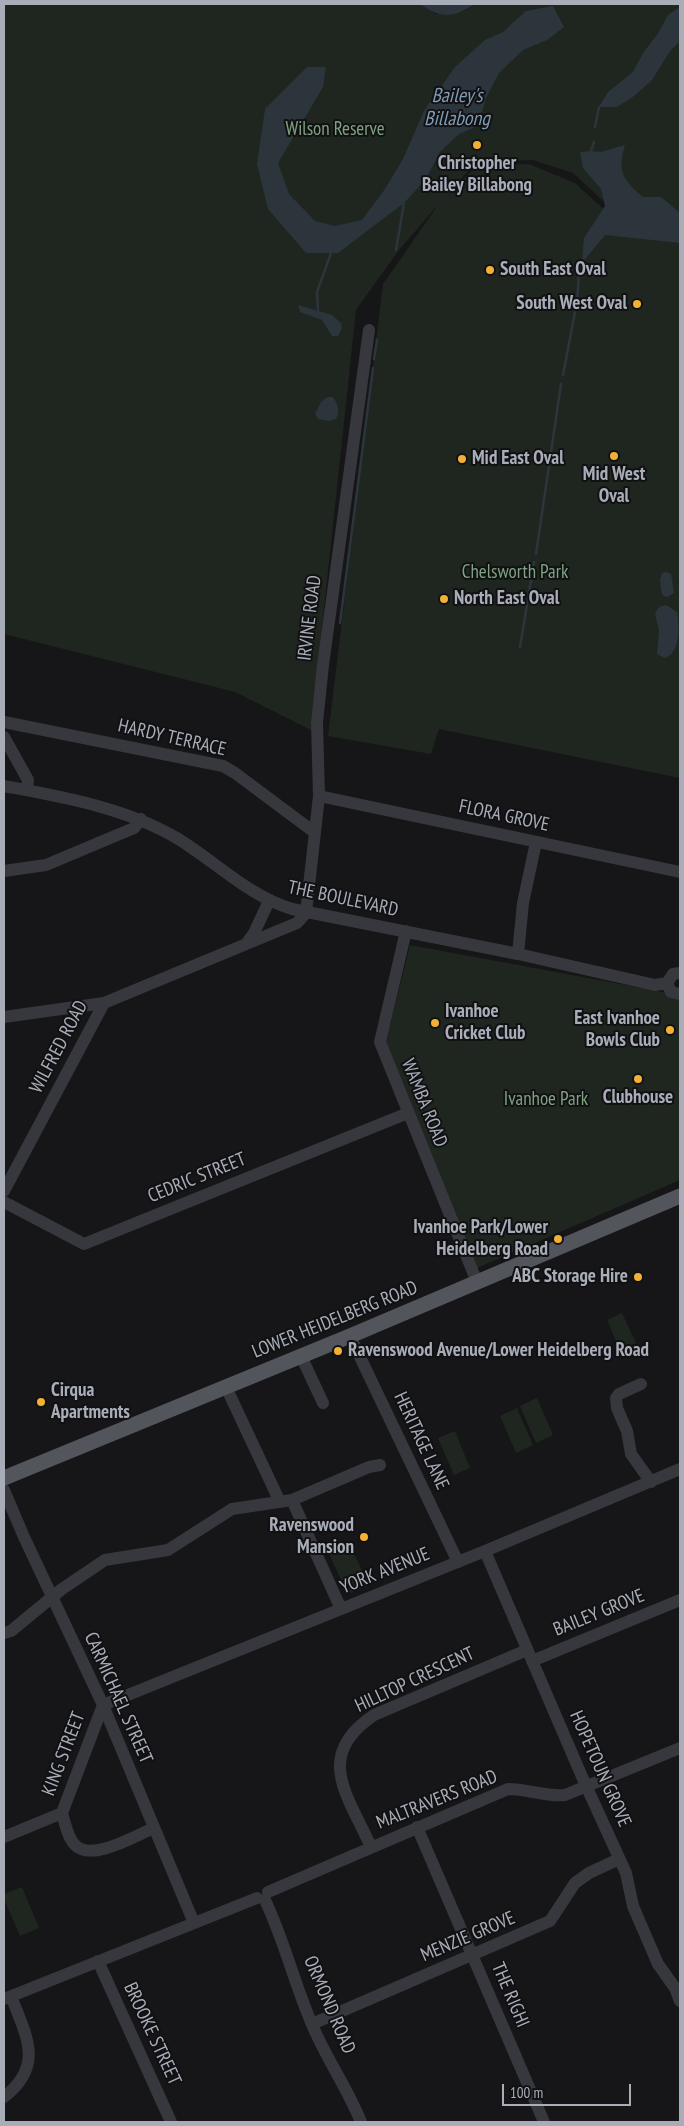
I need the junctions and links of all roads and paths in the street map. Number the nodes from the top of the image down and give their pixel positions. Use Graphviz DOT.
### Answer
graph roads {
  1 [pos="369,330"];
  2 [pos="4,722"];
  3 [pos="4,737"];
  4 [pos="4,786"];
  5 [pos="27,790"];
  6 [pos="320,796"];
  7 [pos="141,819"];
  8 [pos="314,832"];
  9 [pos="536,842"];
  10 [pos="4,871"];
  11 [pos="680,872"];
  12 [pos="269,901"];
  13 [pos="306,913"];
  14 [pos="406,931"];
  15 [pos="246,944"];
  16 [pos="518,954"];
  17 [pos="680,972"];
  18 [pos="667,982"];
  19 [pos="680,994"];
  20 [pos="104,1003"];
  21 [pos="4,1017"];
  22 [pos="408,1113"];
  23 [pos="4,1191"];
  24 [pos="680,1196"];
  25 [pos="4,1202"];
  26 [pos="477,1282"];
  27 [pos="350,1336"];
  28 [pos="301,1356"];
  29 [pos="641,1384"];
  30 [pos="226,1387"];
  31 [pos="323,1403"];
  32 [pos="380,1465"];
  33 [pos="680,1469"];
  34 [pos="4,1478"];
  35 [pos="652,1482"];
  36 [pos="4,1490"];
  37 [pos="286,1501"];
  38 [pos="485,1551"];
  39 [pos="458,1562"];
  40 [pos="53,1597"];
  41 [pos="680,1600"];
  42 [pos="341,1609"];
  43 [pos="4,1633"];
  44 [pos="530,1656"];
  45 [pos="103,1705"];
  46 [pos="680,1748"];
  47 [pos="587,1788"];
  48 [pos="62,1812"];
  49 [pos="417,1827"];
  50 [pos="154,1828"];
  51 [pos="4,1837"];
  52 [pos="371,1847"];
  53 [pos="619,1859"];
  54 [pos="263,1897"];
  55 [pos="194,1923"];
  56 [pos="472,1955"];
  57 [pos="98,1961"];
  58 [pos="7,1997"];
  59 [pos="680,2001"];
  60 [pos="312,2024"];
  61 [pos="4,2097"];
  62 [pos="171,2122"];
  63 [pos="361,2122"];
  64 [pos="544,2122"];
  1 -- 6 [label="street, IRVINE ROAD"];
  2 -- 8 [label="street, HARDY TERRACE"];
  3 -- 5 [label="street"];
  4 -- 5 [label="street, THE BOULEVARD"];
  5 -- 7 [label="street, THE BOULEVARD"];
  6 -- 8 [label="street, IRVINE ROAD"];
  6 -- 9 [label="street, FLORA GROVE"];
  7 -- 10 [label="street"];
  7 -- 12 [label="street, THE BOULEVARD"];
  8 -- 13 [label="street, IRVINE ROAD"];
  9 -- 11 [label="street, FLORA GROVE"];
  9 -- 16 [label="street"];
  12 -- 13 [label="street, THE BOULEVARD"];
  12 -- 15 [label="street"];
  13 -- 14 [label="street, THE BOULEVARD"];
  13 -- 15 [label="street, WILFRED ROAD"];
  14 -- 16 [label="street, THE BOULEVARD"];
  14 -- 22 [label="street, WAMBA ROAD"];
  15 -- 20 [label="street, WILFRED ROAD"];
  16 -- 18 [label="street, THE BOULEVARD"];
  17 -- 18 [label="street"];
  18 -- 19 [label="street"];
  20 -- 21 [label="street"];
  20 -- 23 [label="street, WILFRED ROAD"];
  22 -- 25 [label="street, CEDRIC STREET"];
  22 -- 26 [label="street, WAMBA ROAD"];
  24 -- 26 [label="main road, LOWER HEIDELBERG ROAD"];
  26 -- 27 [label="main road, LOWER HEIDELBERG ROAD"];
  27 -- 28 [label="main road, LOWER HEIDELBERG ROAD"];
  27 -- 39 [label="street, HERITAGE LANE"];
  28 -- 30 [label="main road, LOWER HEIDELBERG ROAD"];
  28 -- 31 [label="street"];
  29 -- 35 [label="street"];
  30 -- 34 [label="main road, LOWER HEIDELBERG ROAD"];
  30 -- 37 [label="street"];
  32 -- 37 [label="street"];
  33 -- 35 [label="street, YORK AVENUE"];
  35 -- 38 [label="street, YORK AVENUE"];
  36 -- 40 [label="street, CARMICHAEL STREET"];
  37 -- 40 [label="street"];
  37 -- 42 [label="street"];
  38 -- 39 [label="street, YORK AVENUE"];
  38 -- 44 [label="street, HOPETOUN GROVE"];
  39 -- 42 [label="street, YORK AVENUE"];
  40 -- 43 [label="street"];
  40 -- 45 [label="street, CARMICHAEL STREET"];
  41 -- 44 [label="street, BAILEY GROVE"];
  42 -- 45 [label="street, YORK AVENUE"];
  44 -- 47 [label="street, HOPETOUN GROVE"];
  44 -- 52 [label="street, HILLTOP CRESCENT"];
  45 -- 48 [label="street, KING STREET"];
  45 -- 50 [label="street, CARMICHAEL STREET"];
  46 -- 47 [label="street, MALTRAVERS ROAD"];
  47 -- 49 [label="street, MALTRAVERS ROAD"];
  47 -- 53 [label="street, HOPETOUN GROVE"];
  48 -- 50 [label="street"];
  48 -- 51 [label="street, KING STREET"];
  49 -- 52 [label="street, MALTRAVERS ROAD"];
  49 -- 56 [label="street, THE RIGHI"];
  50 -- 55 [label="street, CARMICHAEL STREET"];
  52 -- 54 [label="street, MALTRAVERS ROAD"];
  53 -- 56 [label="street, MENZIE GROVE"];
  53 -- 59 [label="street, HOPETOUN GROVE"];
  54 -- 55 [label="street, MALTRAVERS ROAD"];
  54 -- 60 [label="street, ORMOND ROAD"];
  55 -- 57 [label="street, MALTRAVERS ROAD"];
  56 -- 60 [label="street, MENZIE GROVE"];
  56 -- 64 [label="street, THE RIGHI"];
  57 -- 58 [label="street, MALTRAVERS ROAD"];
  57 -- 62 [label="street, BROOKE STREET"];
  58 -- 61 [label="street"];
  60 -- 63 [label="street, ORMOND ROAD"];
}
